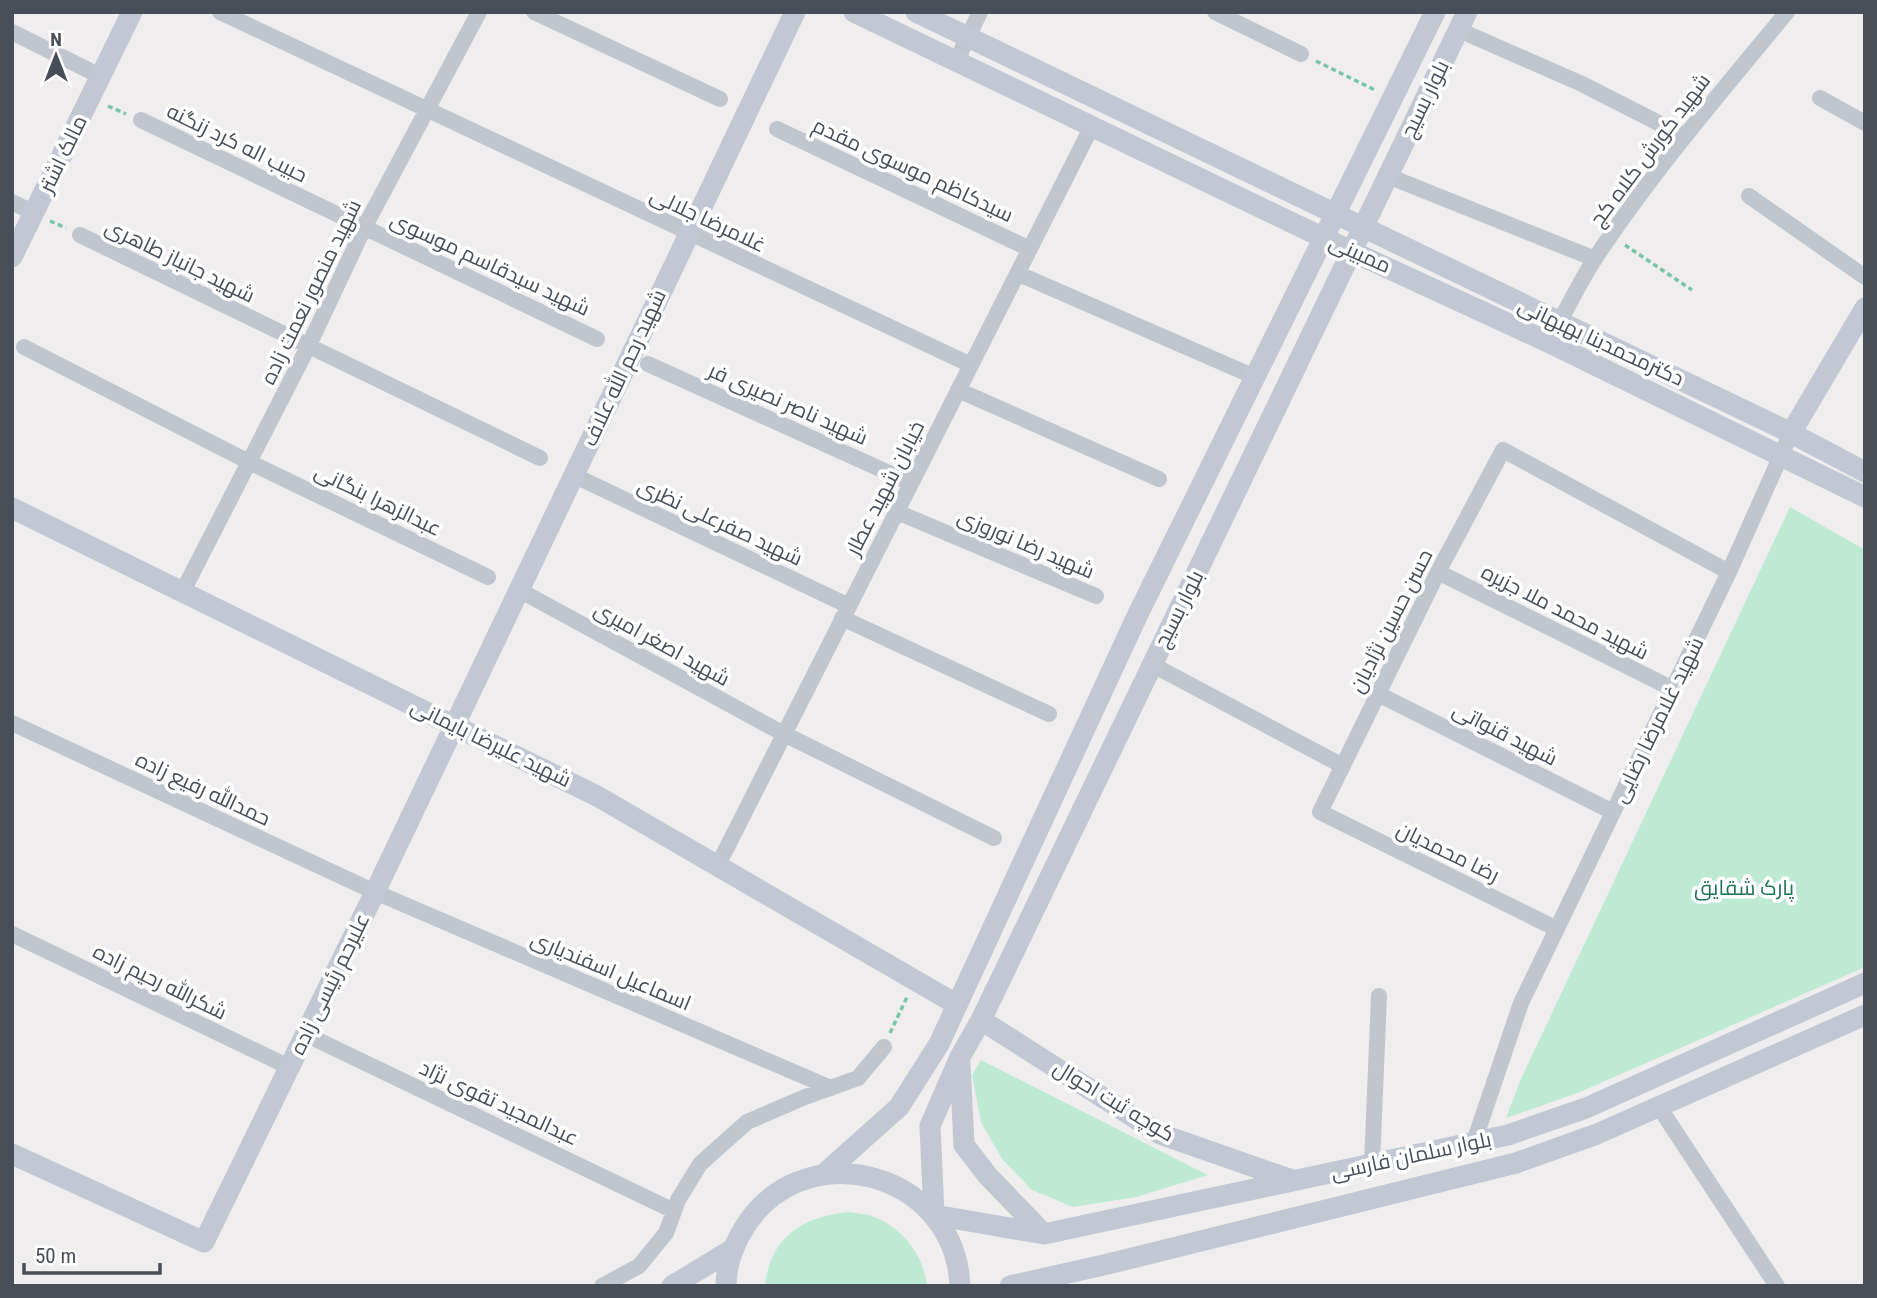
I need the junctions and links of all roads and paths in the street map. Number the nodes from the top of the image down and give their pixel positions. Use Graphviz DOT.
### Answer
graph roads {
  1 [pos="132,12"];
  2 [pos="220,12"];
  3 [pos="479,12"];
  4 [pos="534,12"];
  5 [pos="795,12"];
  6 [pos="854,12"];
  7 [pos="916,12"];
  8 [pos="980,12"];
  9 [pos="1215,12"];
  10 [pos="1435,12"];
  11 [pos="1787,12"];
  12 [pos="1463,21"];
  13 [pos="12,32"];
  14 [pos="968,37"];
  15 [pos="1301,54"];
  16 [pos="956,62"];
  17 [pos="100,76"];
  18 [pos="90,98"];
  19 [pos="1820,98"];
  20 [pos="720,99"];
  21 [pos="1393,99"];
  22 [pos="428,112"];
  23 [pos="141,120"];
  24 [pos="1865,122"];
  25 [pos="1091,128"];
  26 [pos="777,129"];
  27 [pos="1684,136"];
  28 [pos="1388,176"];
  29 [pos="1749,196"];
  30 [pos="12,202"];
  31 [pos="34,213"];
  32 [pos="1336,215"];
  33 [pos="364,228"];
  34 [pos="1363,228"];
  35 [pos="688,233"];
  36 [pos="80,235"];
  37 [pos="1611,236"];
  38 [pos="1324,238"];
  39 [pos="1030,249"];
  40 [pos="1353,252"];
  41 [pos="12,257"];
  42 [pos="1595,258"];
  43 [pos="1019,274"];
  44 [pos="1865,277"];
  45 [pos="1692,290"];
  46 [pos="1865,308"];
  47 [pos="1559,323"];
  48 [pos="597,339"];
  49 [pos="24,347"];
  50 [pos="308,347"];
  51 [pos="648,364"];
  52 [pos="971,365"];
  53 [pos="1255,377"];
  54 [pos="958,390"];
  55 [pos="1791,433"];
  56 [pos="1782,454"];
  57 [pos="540,458"];
  58 [pos="249,462"];
  59 [pos="1865,472"];
  60 [pos="573,475"];
  61 [pos="1159,479"];
  62 [pos="911,483"];
  63 [pos="1865,497"];
  64 [pos="12,508"];
  65 [pos="897,512"];
  66 [pos="1438,572"];
  67 [pos="1729,572"];
  68 [pos="488,577"];
  69 [pos="1157,577"];
  70 [pos="519,590"];
  71 [pos="183,591"];
  72 [pos="1188,593"];
  73 [pos="1096,596"];
  74 [pos="846,612"];
  75 [pos="1151,664"];
  76 [pos="1673,689"];
  77 [pos="1378,694"];
  78 [pos="1049,714"];
  79 [pos="12,723"];
  80 [pos="455,726"];
  81 [pos="784,734"];
  82 [pos="1343,766"];
  83 [pos="1320,812"];
  84 [pos="1613,812"];
  85 [pos="994,838"];
  86 [pos="717,867"];
  87 [pos="375,892"];
  88 [pos="1557,929"];
  89 [pos="12,934"];
  90 [pos="914,981"];
  91 [pos="1865,983"];
  92 [pos="1379,996"];
  93 [pos="956,1004"];
  94 [pos="1865,1015"];
  95 [pos="981,1020"];
  96 [pos="305,1034"];
  97 [pos="884,1047"];
  98 [pos="960,1057"];
  99 [pos="289,1067"];
  100 [pos="831,1087"];
  101 [pos="899,1107"];
  102 [pos="1659,1107"];
  103 [pos="930,1126"];
  104 [pos="1474,1142"];
  105 [pos="12,1154"];
  106 [pos="1372,1164"];
  107 [pos="824,1174"];
  108 [pos="1294,1181"];
  109 [pos="674,1211"];
  110 [pos="934,1215"];
  111 [pos="1044,1234"];
  112 [pos="733,1249"];
  113 [pos="1108,1264"];
  114 [pos="602,1286"];
  115 [pos="672,1286"];
  116 [pos="726,1286"];
  117 [pos="960,1286"];
  118 [pos="1010,1286"];
  119 [pos="1102,1286"];
  120 [pos="1777,1286"];
  1 -- 17 [label="street, مالک اشتر"];
  2 -- 22 [label="street, غلامرضا جلالی"];
  3 -- 22 [label="street, شهید منصور نعمت زاده"];
  4 -- 20 [label="street"];
  5 -- 35 [label="street, شهید رحم الله علاف"];
  6 -- 16 [label="street, ممبینی"];
  7 -- 14 [label="street, ممبینی"];
  8 -- 14 [label="street"];
  9 -- 15 [label="street"];
  10 -- 21 [label="street, بلوار بسیج"];
  11 -- 27 [label="street, شهید کورش کلاه کج"];
  12 -- 27 [label="street"];
  12 -- 28 [label="street, بلوار بسیج"];
  13 -- 17 [label="street"];
  14 -- 16 [label="street"];
  14 -- 32 [label="street, ممبینی"];
  15 -- 21 [label="path"];
  16 -- 25 [label="street, ممبینی"];
  17 -- 18 [label="street, مالک اشتر"];
  18 -- 23 [label="path, حبیب اله کرد زنگنه"];
  18 -- 31 [label="street, مالک اشتر"];
  19 -- 24 [label="street"];
  21 -- 32 [label="street, بلوار بسیج"];
  22 -- 33 [label="street, شهید منصور نعمت زاده"];
  22 -- 35 [label="street, غلامرضا جلالی"];
  23 -- 33 [label="street, حبیب اله کرد زنگنه"];
  25 -- 38 [label="street, ممبینی"];
  25 -- 39 [label="street, خیابان شهید عطار"];
  26 -- 39 [label="street, سیدکاظم موسوی مقدم"];
  27 -- 37 [label="street, شهید کورش کلاه کج"];
  28 -- 34 [label="street, بلوار بسیج"];
  28 -- 42 [label="street"];
  29 -- 44 [label="street"];
  30 -- 31 [label="street"];
  31 -- 36 [label="path, شهید جانباز طاهری"];
  31 -- 41 [label="street, مالک اشتر"];
  32 -- 34 [label="street, دکترمحمدبنا بهبهانی"];
  32 -- 38 [label="street, بلوار بسیج"];
  33 -- 48 [label="street, شهید سیدقاسم موسوی"];
  33 -- 50 [label="street, شهید منصور نعمت زاده"];
  34 -- 40 [label="street, بلوار بسیج"];
  34 -- 47 [label="street, دکترمحمدبنا بهبهانی"];
  35 -- 52 [label="street, غلامرضا جلالی"];
  35 -- 60 [label="street, شهید رحم الله علاف"];
  36 -- 50 [label="street, شهید جانباز طاهری"];
  37 -- 42 [label="street, شهید کورش کلاه کج"];
  37 -- 45 [label="path"];
  38 -- 40 [label="street, ممبینی"];
  38 -- 53 [label="street, بلوار بسیج"];
  39 -- 43 [label="street, خیابان شهید عطار"];
  40 -- 56 [label="street, ممبینی"];
  40 -- 72 [label="street, بلوار بسیج"];
  42 -- 47 [label="street, شهید کورش کلاه کج"];
  43 -- 52 [label="street, خیابان شهید عطار"];
  43 -- 53 [label="street"];
  46 -- 55 [label="street, شهید غلامرضا رضایی"];
  47 -- 55 [label="street, دکترمحمدبنا بهبهانی"];
  49 -- 58 [label="street, عبدالزهرا بنگانی"];
  50 -- 57 [label="street, شهید جانباز طاهری"];
  50 -- 58 [label="street, شهید منصور نعمت زاده"];
  51 -- 62 [label="street, شهید ناصر نصیری فر"];
  52 -- 54 [label="street, خیابان شهید عطار"];
  53 -- 69 [label="street, بلوار بسیج"];
  54 -- 61 [label="street"];
  54 -- 62 [label="street, خیابان شهید عطار"];
  55 -- 56 [label="street, شهید غلامرضا رضایی"];
  55 -- 59 [label="street, دکترمحمدبنا بهبهانی"];
  56 -- 63 [label="street, ممبینی"];
  56 -- 67 [label="street, شهید غلامرضا رضایی"];
  58 -- 68 [label="street, عبدالزهرا بنگانی"];
  58 -- 71 [label="street, شهید منصور نعمت زاده"];
  60 -- 70 [label="street, شهید رحم الله علاف"];
  60 -- 74 [label="street, شهید صفرعلی نظری"];
  62 -- 65 [label="street, خیابان شهید عطار"];
  64 -- 71 [label="street, شهید علیرضا بایمانی"];
  65 -- 73 [label="street, شهید رضا نوروزی"];
  65 -- 74 [label="street, خیابان شهید عطار"];
  66 -- 67 [label="street, حسن حسین نژادیان"];
  66 -- 76 [label="street, شهید محمد ملا جزیره"];
  66 -- 77 [label="street, حسن حسین نژادیان"];
  67 -- 76 [label="street, شهید غلامرضا رضایی"];
  69 -- 72 [label="street"];
  69 -- 93 [label="street, بلوار بسیج"];
  70 -- 80 [label="street, شهید رحم الله علاف"];
  70 -- 81 [label="street, شهید اصغر امیری"];
  71 -- 80 [label="street, شهید علیرضا بایمانی"];
  72 -- 75 [label="street, بلوار بسیج"];
  74 -- 78 [label="street, شهید صفرعلی نظری"];
  74 -- 81 [label="street, خیابان شهید عطار"];
  75 -- 82 [label="street"];
  75 -- 95 [label="street, بلوار بسیج"];
  76 -- 84 [label="street, شهید غلامرضا رضایی"];
  77 -- 82 [label="street, حسن حسین نژادیان"];
  77 -- 84 [label="street, شهید قنواتی"];
  79 -- 87 [label="street, حمدالله رفیع زاده"];
  80 -- 86 [label="street, شهید علیرضا بایمانی"];
  80 -- 87 [label="street, علیرحم رئیسی زاده"];
  81 -- 85 [label="street, شهید اصغر امیری"];
  81 -- 86 [label="street, خیابان شهید عطار"];
  82 -- 83 [label="street, حسن حسین نژادیان"];
  83 -- 88 [label="street, رضا محمدیان"];
  84 -- 88 [label="street, شهید غلامرضا رضایی"];
  86 -- 90 [label="street, شهید علیرضا بایمانی"];
  87 -- 96 [label="street, علیرحم رئیسی زاده"];
  87 -- 100 [label="street, اسماعیل اسفندیاری"];
  88 -- 104 [label="street, شهید غلامرضا رضایی"];
  89 -- 99 [label="street, شکرالله رحیم زاده"];
  90 -- 93 [label="street, شهید علیرضا بایمانی"];
  90 -- 97 [label="path"];
  91 -- 104 [label="street, بلوار سلمان فارسی"];
  92 -- 106 [label="street"];
  93 -- 101 [label="street, بلوار بسیج"];
  94 -- 102 [label="street, بلوار سلمان فارسی"];
  95 -- 98 [label="street, بلوار بسیج"];
  95 -- 108 [label="street, کوچه ثبت احوال"];
  96 -- 99 [label="street, علیرحم رئیسی زاده"];
  96 -- 109 [label="street, عبدالمجید تقوی نژاد"];
  97 -- 100 [label="street"];
  98 -- 103 [label="street, بلوار بسیج"];
  98 -- 111 [label="street"];
  99 -- 105 [label="street, علیرحم رئیسی زاده"];
  100 -- 109 [label="street"];
  101 -- 103 [label="street"];
  101 -- 107 [label="street, بلوار بسیج"];
  102 -- 113 [label="street, بلوار سلمان فارسی"];
  102 -- 120 [label="street"];
  103 -- 110 [label="street, بلوار بسیج"];
  104 -- 106 [label="street, بلوار سلمان فارسی"];
  106 -- 108 [label="street, بلوار سلمان فارسی"];
  107 -- 110 [label="street"];
  107 -- 112 [label="street"];
  108 -- 111 [label="street, بلوار سلمان فارسی"];
  109 -- 114 [label="street"];
  110 -- 111 [label="street, بلوار سلمان فارسی"];
  110 -- 117 [label="street"];
  112 -- 115 [label="street"];
  112 -- 116 [label="street"];
  113 -- 118 [label="street, بلوار سلمان فارسی"];
  113 -- 119 [label="street"];
}
